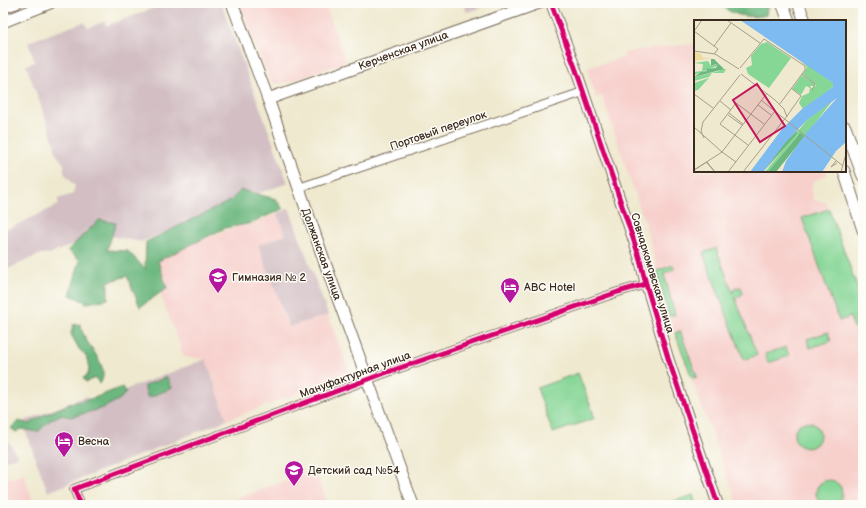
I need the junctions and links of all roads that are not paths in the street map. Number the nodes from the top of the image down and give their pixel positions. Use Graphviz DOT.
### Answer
graph roads {
  1 [pos="16,3"];
  2 [pos="50,3"];
  3 [pos="232,3"];
  4 [pos="540,3"];
  5 [pos="550,3"];
  6 [pos="782,3"];
  7 [pos="798,3"];
  8 [pos="3,7"];
  9 [pos="789,20"];
  10 [pos="805,20"];
  11 [pos="3,22"];
  12 [pos="583,92"];
  13 [pos="268,98"];
  14 [pos="846,130"];
  15 [pos="844,172"];
  16 [pos="863,176"];
  17 [pos="299,188"];
  18 [pos="863,230"];
  19 [pos="646,284"];
  20 [pos="368,380"];
  21 [pos="80,505"];
  22 [pos="413,505"];
  23 [pos="718,505"];
  1 -- 8 [label="main road"];
  2 -- 11 [label="main road"];
  3 -- 13 [label="main road, Должанская улица"];
  4 -- 13 [label="main road, Керченская улица"];
  5 -- 12 [label="street, Совнаркомовская улица"];
  6 -- 9 [label="main road"];
  7 -- 10 [label="main road"];
  12 -- 17 [label="street, Портовый переулок"];
  12 -- 19 [label="street, Совнаркомовская улица"];
  13 -- 17 [label="main road, Должанская улица"];
  14 -- 16 [label="main road"];
  15 -- 18 [label="main road"];
  17 -- 20 [label="main road, Должанская улица"];
  19 -- 20 [label="street, Мануфактурная улица"];
  19 -- 23 [label="street, Совнаркомовская улица"];
  20 -- 21 [label="street, Мануфактурная улица"];
  20 -- 22 [label="main road, Должанская улица"];
}
